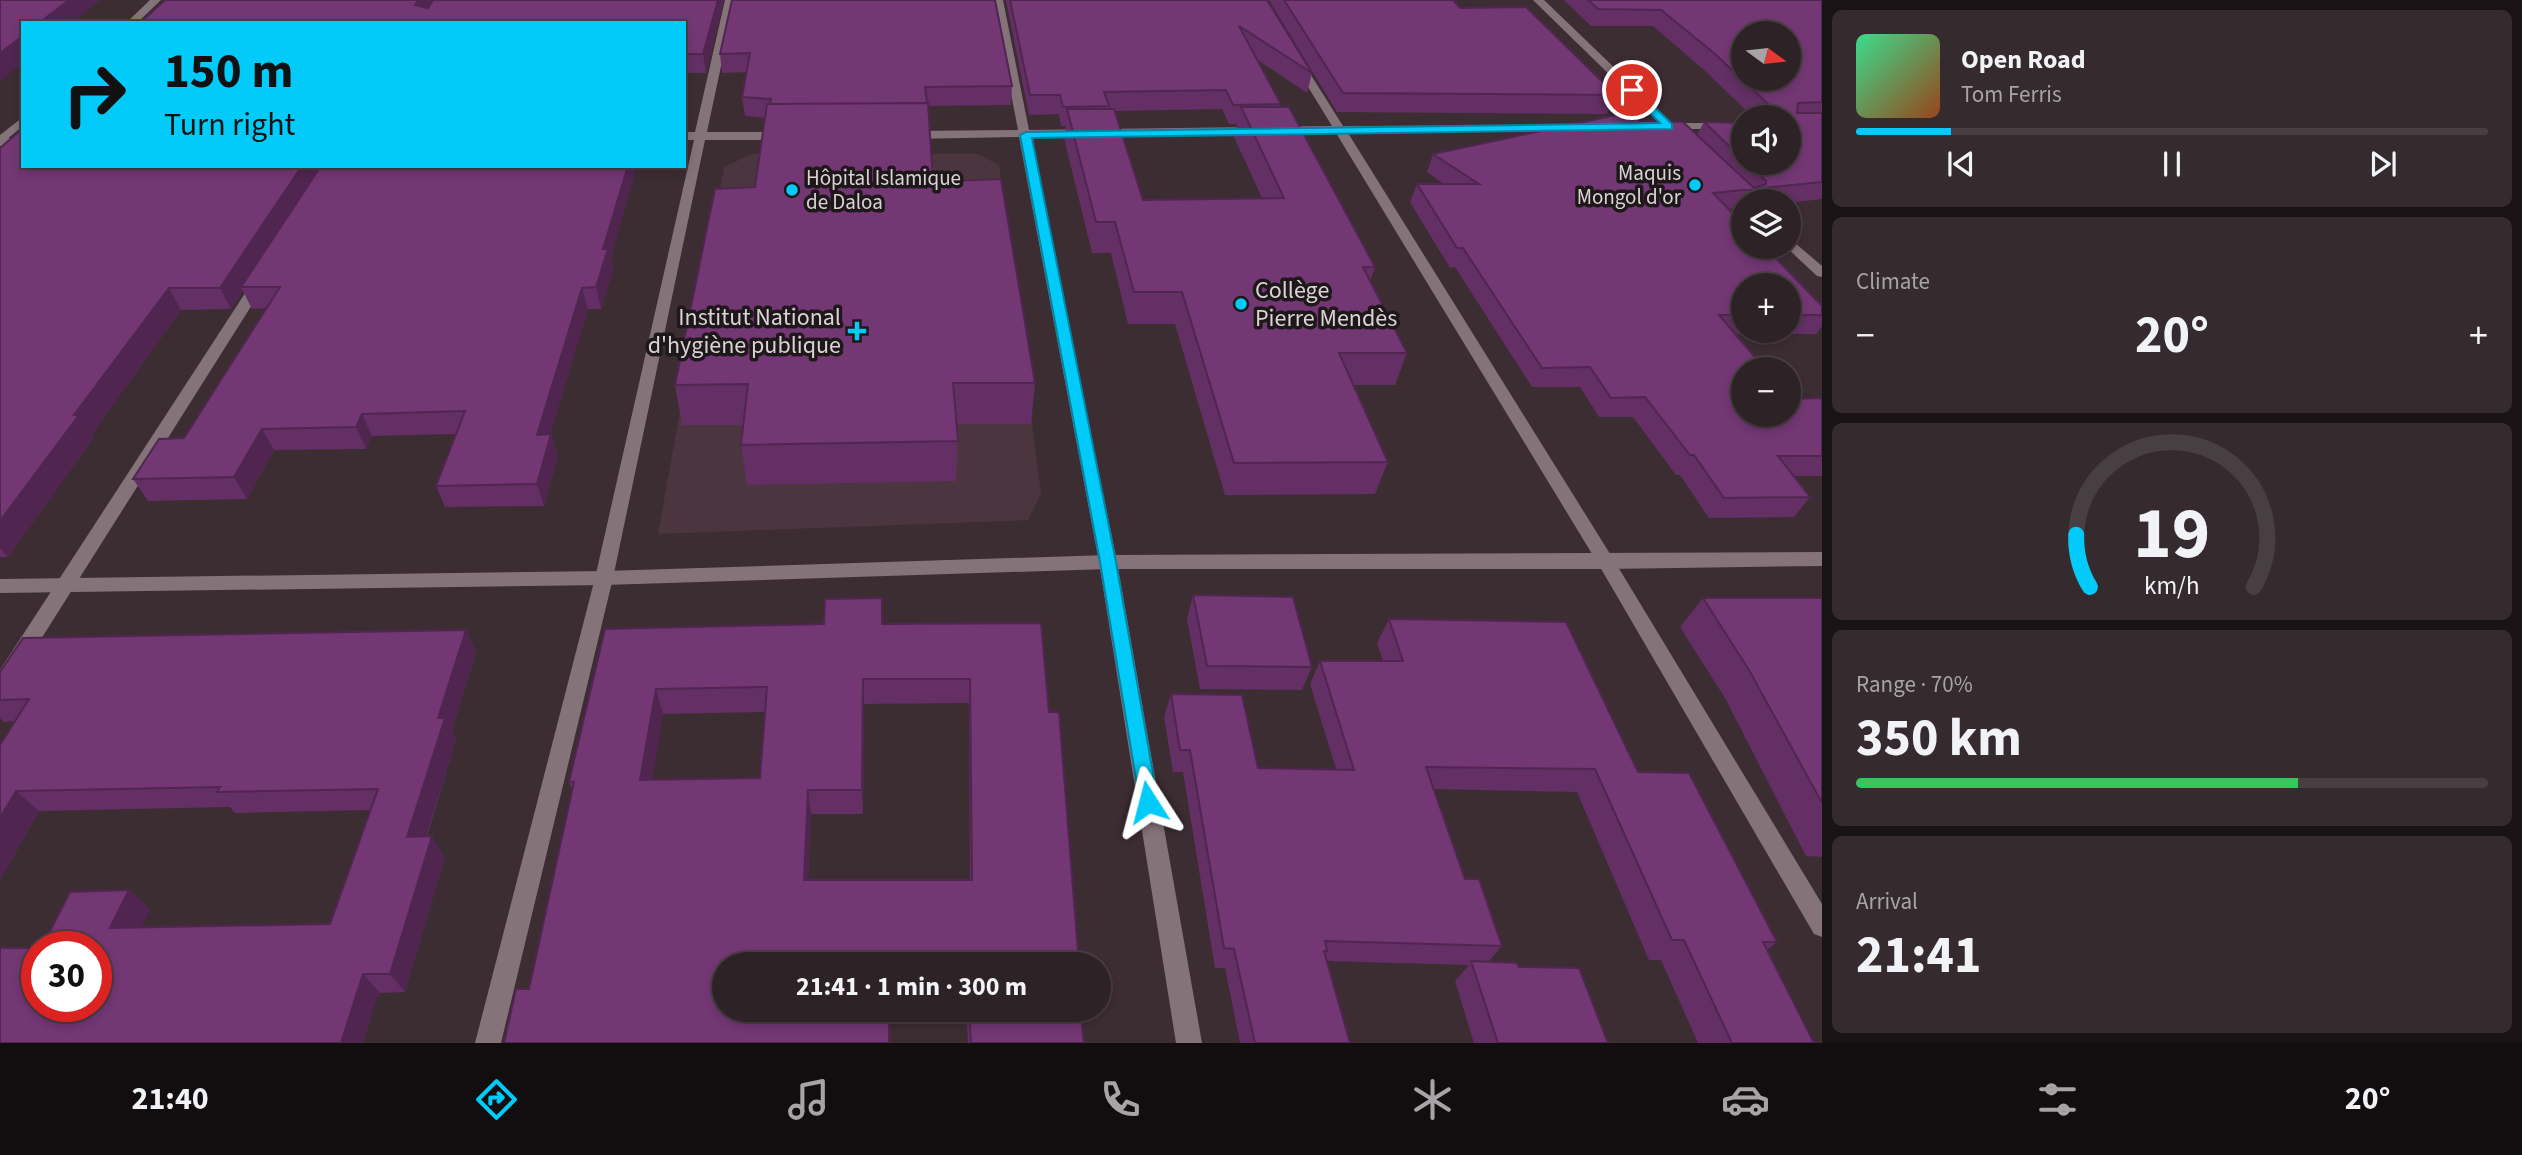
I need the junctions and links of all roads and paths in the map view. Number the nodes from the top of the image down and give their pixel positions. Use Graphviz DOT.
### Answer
graph roads {
  1 [pos="156,0"];
  2 [pos="730,0"];
  3 [pos="998,0"];
  4 [pos="1538,0"];
  5 [pos="133,21"];
  6 [pos="1289,48"];
  7 [pos="21,122"];
  8 [pos="1669,126"];
  9 [pos="1731,126"];
  10 [pos="1600,127"];
  11 [pos="1655,127"];
  12 [pos="1339,131"];
  13 [pos="891,135"];
  14 [pos="1026,135"];
  15 [pos="693,136"];
  16 [pos="797,136"];
  17 [pos="1678,136"];
  18 [pos="0,141"];
  19 [pos="21,142"];
  20 [pos="1801,253"];
  21 [pos="267,271"];
  22 [pos="1822,273"];
  23 [pos="1822,559"];
  24 [pos="1108,562"];
  25 [pos="1606,562"];
  26 [pos="604,578"];
  27 [pos="67,585"];
  28 [pos="0,586"];
  29 [pos="0,687"];
  30 [pos="1822,926"];
  31 [pos="488,1043"];
  32 [pos="1189,1043"];
  1 -- 5 [label="street"];
  2 -- 15 [label="street"];
  3 -- 14 [label="street"];
  4 -- 8 [label="street"];
  6 -- 12 [label="street"];
  7 -- 18 [label="street"];
  8 -- 9 [label="street"];
  8 -- 11 [label="street"];
  8 -- 17 [label="street"];
  10 -- 12 [label="street"];
  12 -- 14 [label="street"];
  12 -- 25 [label="street"];
  13 -- 14 [label="street"];
  14 -- 24 [label="street"];
  15 -- 16 [label="street"];
  15 -- 26 [label="street"];
  18 -- 19 [label="street"];
  20 -- 22 [label="street"];
  21 -- 27 [label="street"];
  23 -- 25 [label="street"];
  24 -- 25 [label="street"];
  24 -- 26 [label="street"];
  24 -- 32 [label="street"];
  25 -- 30 [label="street"];
  26 -- 27 [label="street"];
  26 -- 31 [label="street"];
  27 -- 28 [label="street"];
  27 -- 29 [label="street"];
}
